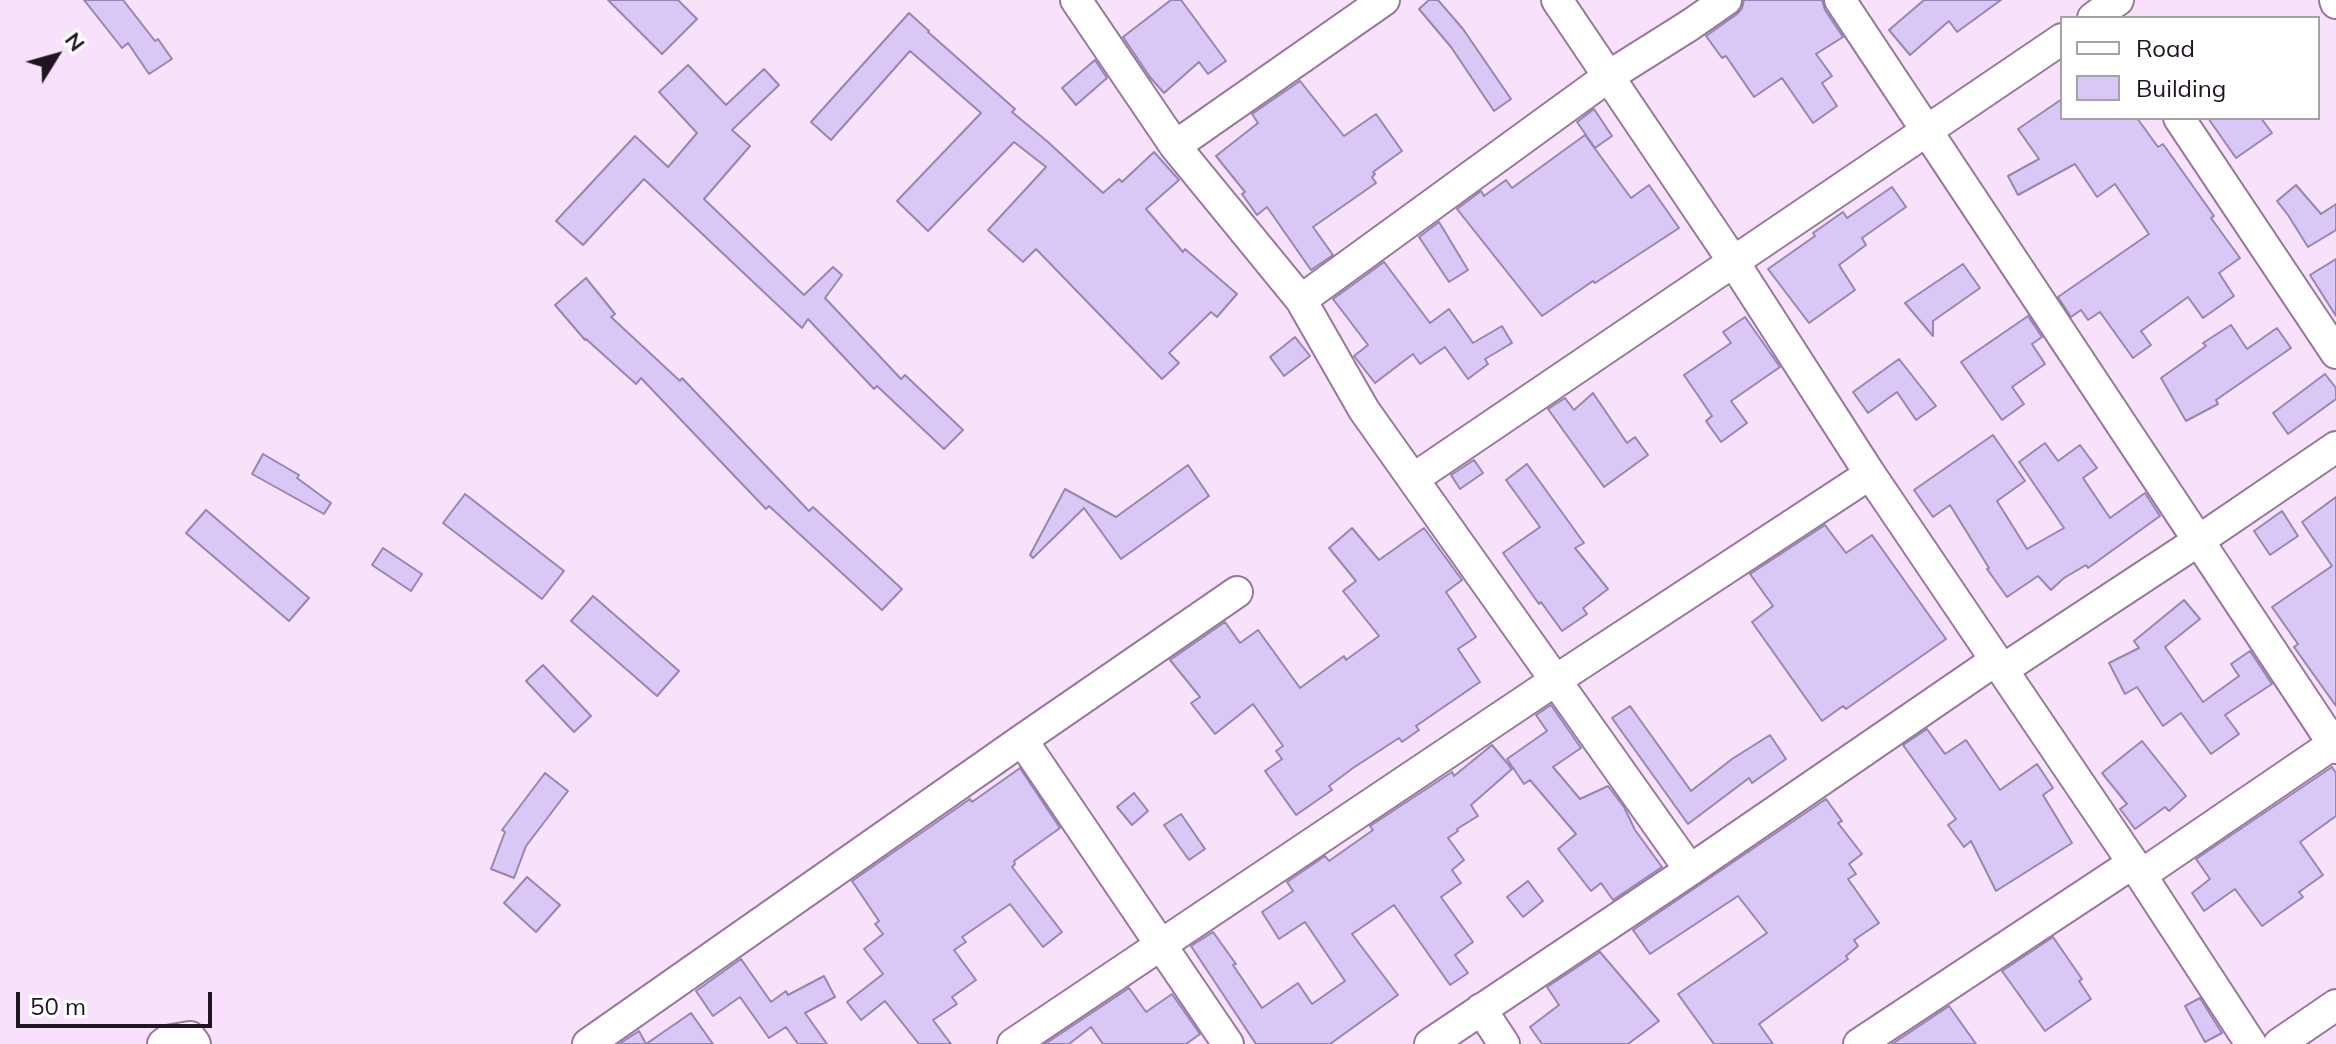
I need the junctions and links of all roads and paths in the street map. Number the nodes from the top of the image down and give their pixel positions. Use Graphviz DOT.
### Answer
graph roads {
  1 [pos="1076,0"];
  2 [pos="1384,0"];
  3 [pos="1557,0"];
  4 [pos="1726,0"];
  5 [pos="1840,0"];
  6 [pos="2060,40"];
  7 [pos="1609,76"];
  8 [pos="2180,120"];
  9 [pos="1925,131"];
  10 [pos="1175,146"];
  11 [pos="1733,261"];
  12 [pos="1301,300"];
  13 [pos="2336,353"];
  14 [pos="2336,447"];
  15 [pos="1870,474"];
  16 [pos="1413,479"];
  17 [pos="2198,541"];
  18 [pos="1237,592"];
  19 [pos="1999,665"];
  20 [pos="1556,680"];
  21 [pos="1022,740"];
  22 [pos="2335,745"];
  23 [pos="2137,869"];
  24 [pos="1690,870"];
  25 [pos="1161,944"];
  26 [pos="2336,1005"];
  27 [pos="1481,1009"];
  28 [pos="163,1044"];
  29 [pos="195,1044"];
  30 [pos="588,1044"];
  31 [pos="1013,1044"];
  32 [pos="1228,1044"];
  33 [pos="1430,1044"];
  34 [pos="1504,1044"];
  35 [pos="1859,1044"];
  36 [pos="2251,1044"];
  37 [pos="2279,1044"];
  1 -- 10 [label="street"];
  2 -- 10 [label="street"];
  3 -- 7 [label="street"];
  4 -- 7 [label="street"];
  5 -- 9 [label="street"];
  6 -- 9 [label="street"];
  7 -- 11 [label="street"];
  7 -- 12 [label="street"];
  8 -- 13 [label="street"];
  9 -- 11 [label="street"];
  9 -- 17 [label="street"];
  10 -- 12 [label="street"];
  11 -- 15 [label="street"];
  11 -- 16 [label="street"];
  12 -- 16 [label="street"];
  14 -- 17 [label="street"];
  15 -- 19 [label="street"];
  15 -- 20 [label="street"];
  16 -- 20 [label="street"];
  17 -- 19 [label="street"];
  17 -- 22 [label="street"];
  18 -- 21 [label="street"];
  19 -- 23 [label="street"];
  19 -- 24 [label="street"];
  20 -- 24 [label="street"];
  20 -- 25 [label="street"];
  21 -- 25 [label="street"];
  21 -- 30 [label="street"];
  22 -- 23 [label="street"];
  23 -- 35 [label="street"];
  23 -- 36 [label="street"];
  24 -- 27 [label="street"];
  25 -- 31 [label="street"];
  25 -- 32 [label="street"];
  26 -- 37 [label="street"];
  27 -- 33 [label="street"];
  27 -- 34 [label="street"];
  28 -- 29 [label="street"];
}
